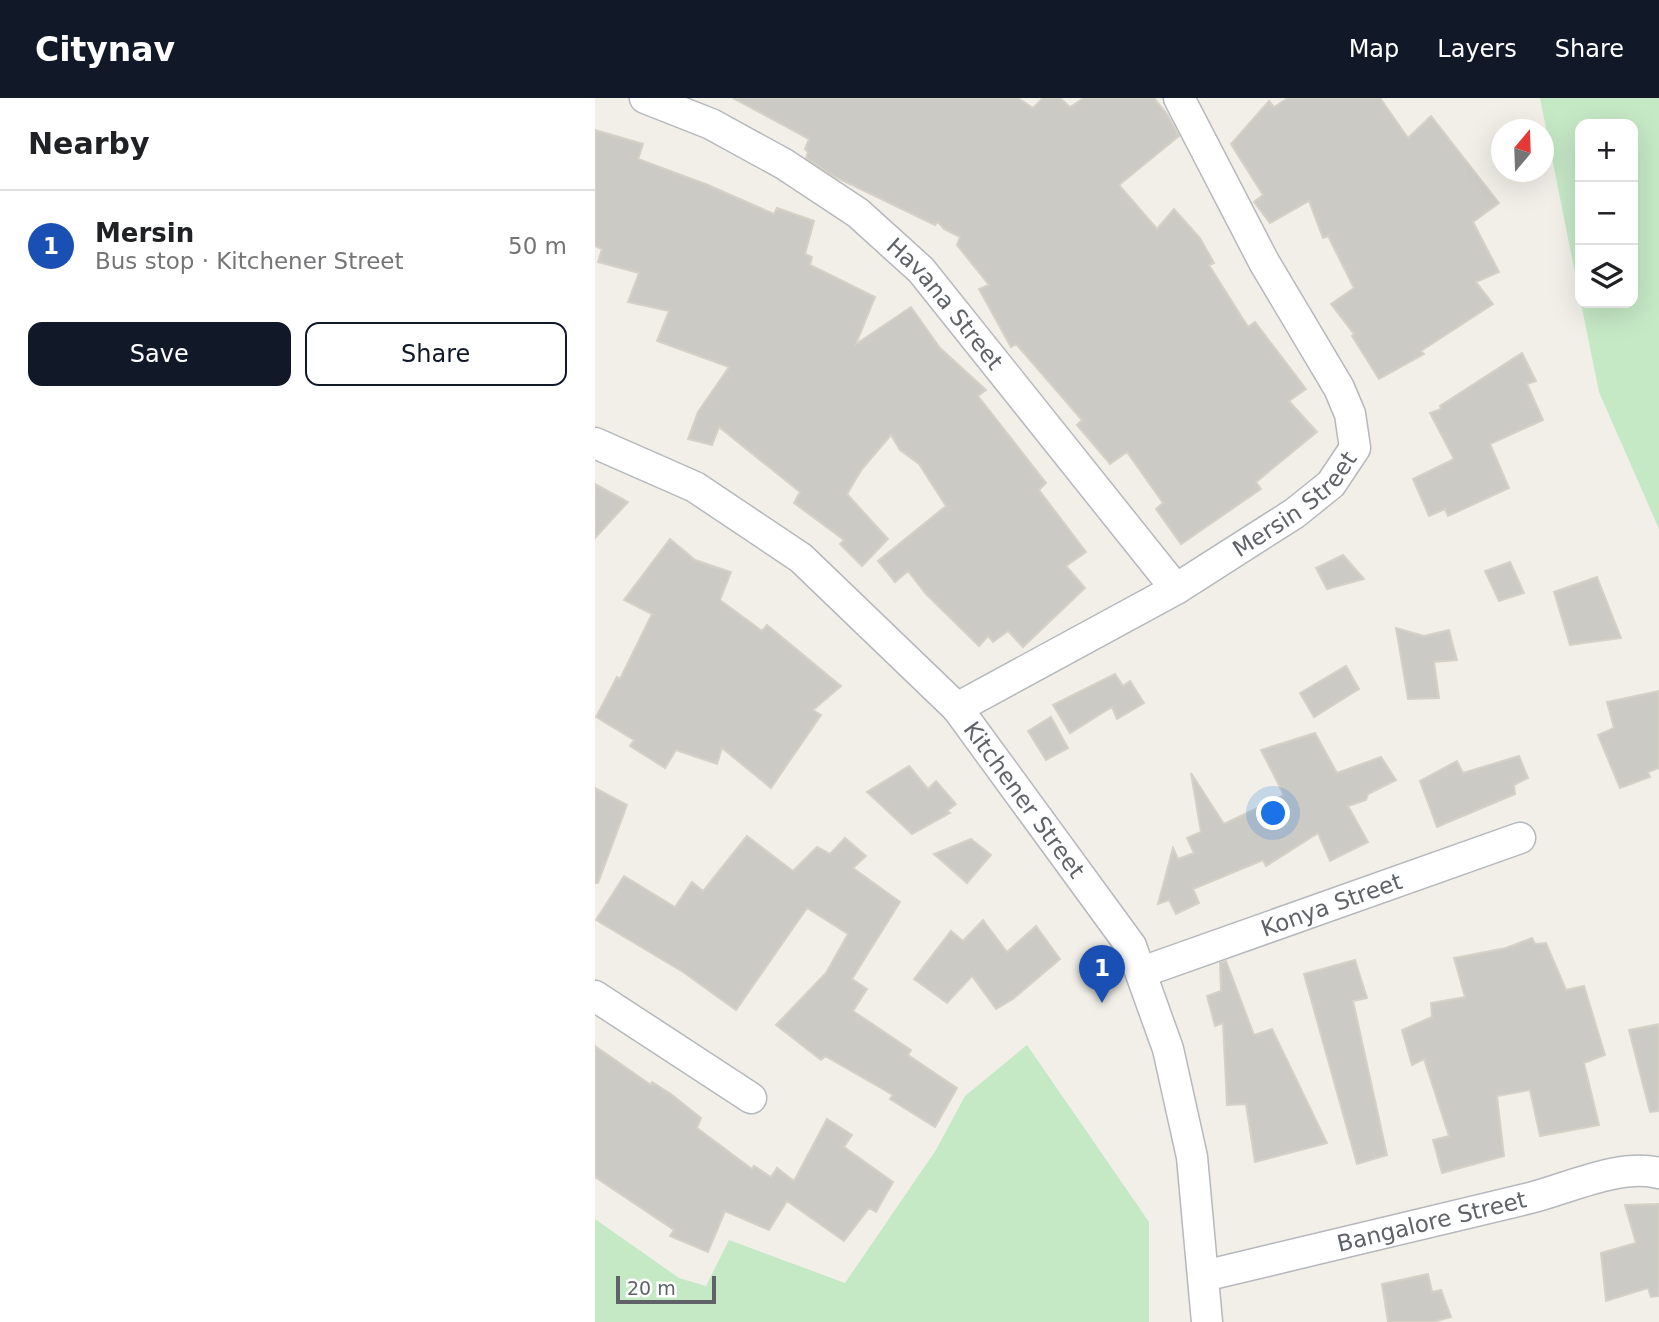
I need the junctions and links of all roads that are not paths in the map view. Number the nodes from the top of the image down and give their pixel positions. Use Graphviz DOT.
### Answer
graph roads {
  1 [pos="645,98"];
  2 [pos="1179,98"];
  3 [pos="595,443"];
  4 [pos="1176,589"];
  5 [pos="957,708"];
  6 [pos="1520,838"];
  7 [pos="1142,972"];
  8 [pos="595,996"];
  9 [pos="751,1098"];
  10 [pos="1659,1173"];
  11 [pos="1204,1276"];
  12 [pos="1206,1322"];
  1 -- 4 [label="street, Havana Street"];
  2 -- 4 [label="street, Mersin Street"];
  3 -- 5 [label="street, Kitchener Street"];
  4 -- 5 [label="street, Mersin Street"];
  5 -- 7 [label="street, Kitchener Street"];
  6 -- 7 [label="street, Konya Street"];
  7 -- 11 [label="street, Kitchener Street"];
  8 -- 9 [label="street"];
  10 -- 11 [label="street, Bangalore Street"];
  11 -- 12 [label="street, Kitchener Street"];
}
